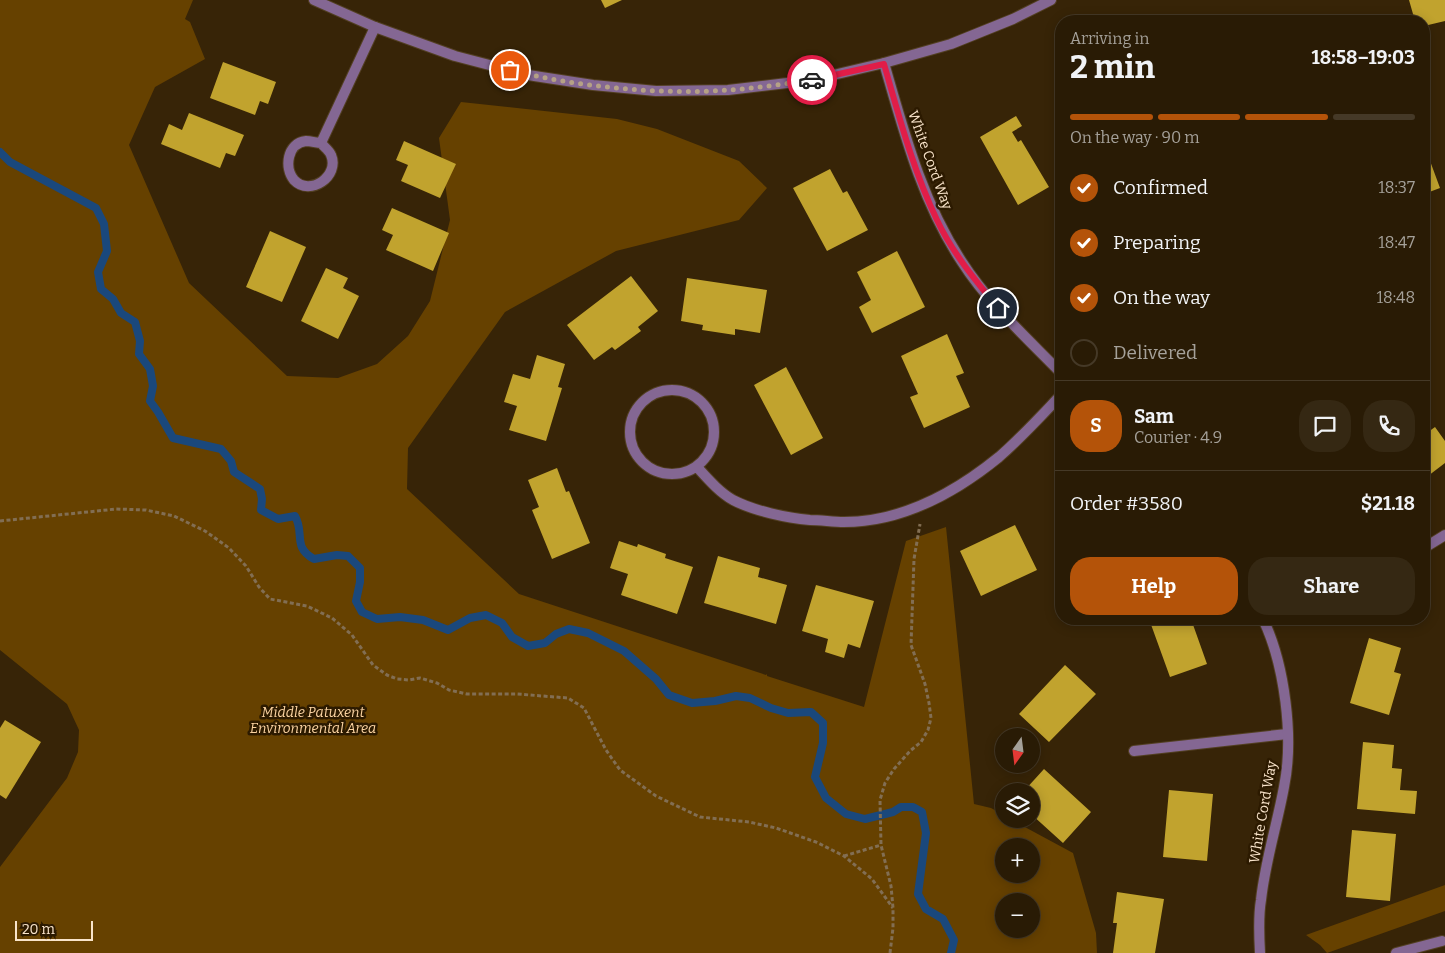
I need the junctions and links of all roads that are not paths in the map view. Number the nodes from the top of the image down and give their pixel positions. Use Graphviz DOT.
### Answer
graph roads {
  1 [pos="314,0"];
  2 [pos="1051,0"];
  3 [pos="375,27"];
  4 [pos="884,64"];
  5 [pos="321,143"];
  6 [pos="1055,367"];
  7 [pos="1055,401"];
  8 [pos="697,467"];
  9 [pos="1445,535"];
  10 [pos="1430,544"];
  11 [pos="1268,625"];
  12 [pos="1287,734"];
  13 [pos="1134,751"];
  14 [pos="1442,941"];
  15 [pos="1260,953"];
  16 [pos="1396,953"];
  1 -- 3 [label="street"];
  2 -- 4 [label="street"];
  3 -- 4 [label="street"];
  3 -- 5 [label="street"];
  4 -- 6 [label="street, White Cord Way"];
  5 -- 5 [label="street"];
  7 -- 8 [label="street"];
  8 -- 8 [label="street"];
  9 -- 10 [label="street"];
  11 -- 12 [label="street, White Cord Way"];
  12 -- 13 [label="street"];
  12 -- 15 [label="street, White Cord Way"];
  14 -- 16 [label="street"];
}
